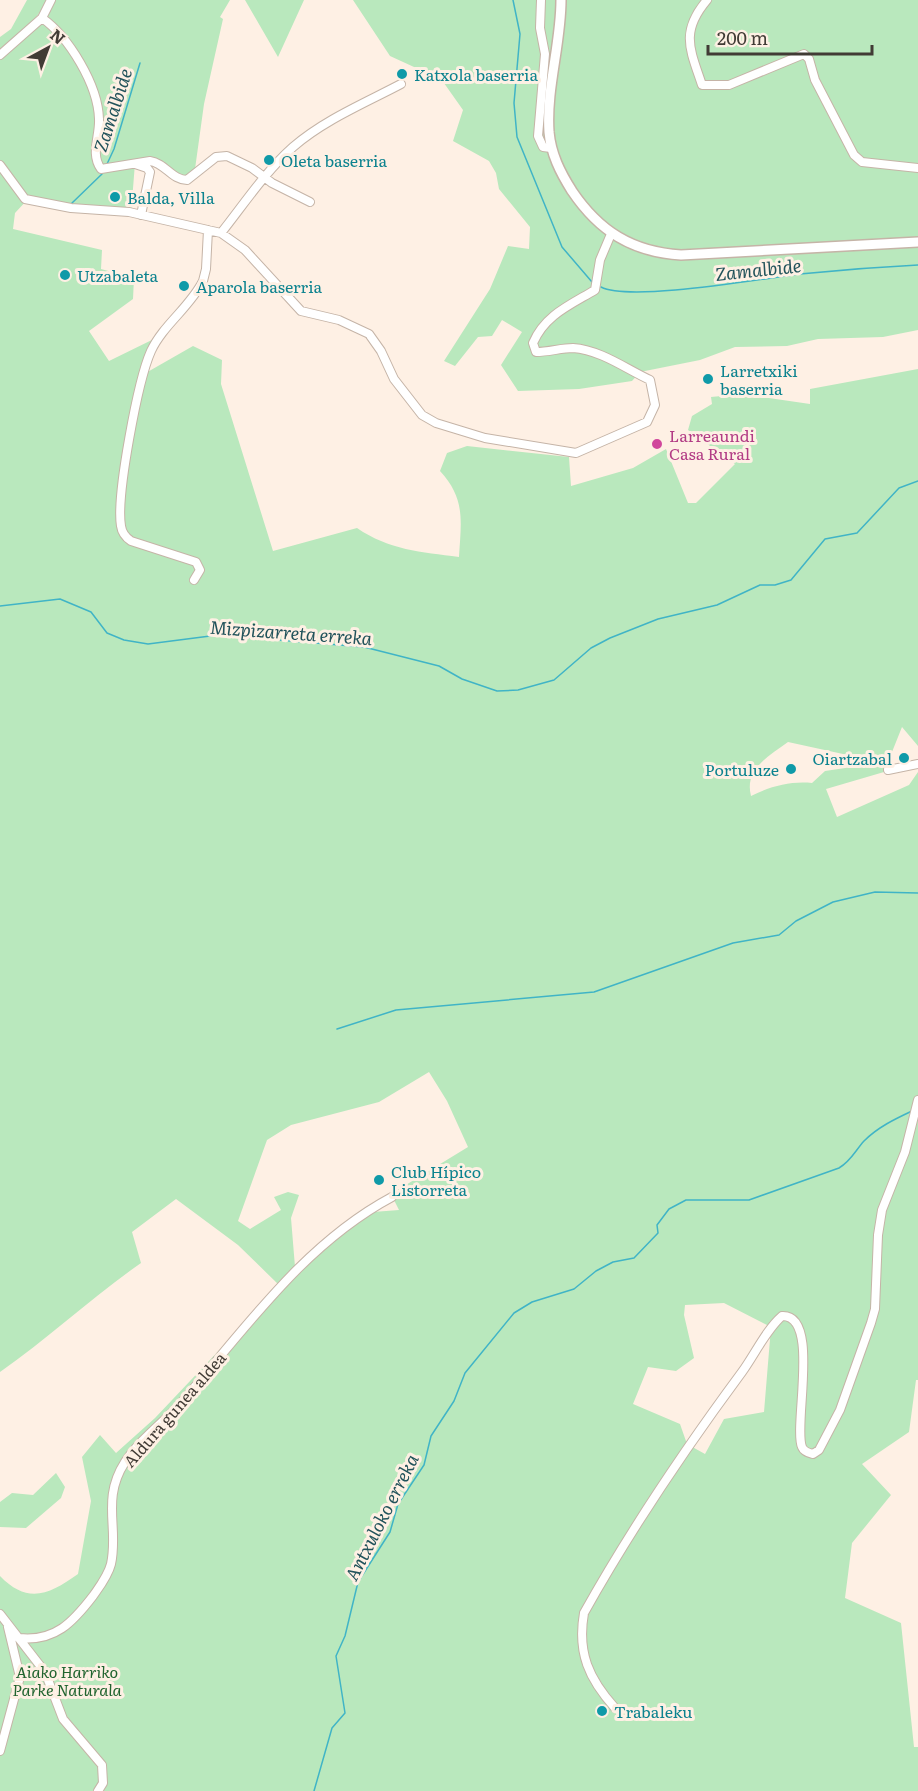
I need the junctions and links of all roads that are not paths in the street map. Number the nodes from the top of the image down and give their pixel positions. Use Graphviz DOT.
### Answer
graph roads {
  1 [pos="51,0"];
  2 [pos="541,0"];
  3 [pos="561,0"];
  4 [pos="707,0"];
  5 [pos="42,18"];
  6 [pos="0,54"];
  7 [pos="401,84"];
  8 [pos="551,148"];
  9 [pos="133,164"];
  10 [pos="0,165"];
  11 [pos="918,168"];
  12 [pos="265,177"];
  13 [pos="310,202"];
  14 [pos="141,215"];
  15 [pos="208,230"];
  16 [pos="221,233"];
  17 [pos="611,234"];
  18 [pos="918,242"];
  19 [pos="194,580"];
  20 [pos="918,764"];
  21 [pos="888,771"];
  22 [pos="918,1100"];
  23 [pos="392,1197"];
  24 [pos="0,1614"];
  25 [pos="6,1623"];
  26 [pos="19,1638"];
  27 [pos="615,1708"];
  28 [pos="0,1751"];
  29 [pos="98,1791"];
  1 -- 5 [label="street"];
  2 -- 8 [label="street"];
  3 -- 8 [label="main road"];
  4 -- 11 [label="street"];
  5 -- 6 [label="street"];
  5 -- 9 [label="street"];
  7 -- 12 [label="street"];
  8 -- 17 [label="main road"];
  9 -- 12 [label="street"];
  9 -- 14 [label="street"];
  10 -- 14 [label="street"];
  12 -- 13 [label="street"];
  12 -- 16 [label="street"];
  14 -- 15 [label="street"];
  15 -- 16 [label="street"];
  15 -- 19 [label="street"];
  16 -- 17 [label="street"];
  17 -- 18 [label="main road"];
  20 -- 21 [label="street"];
  22 -- 27 [label="street"];
  23 -- 26 [label="street, Aldura gunea aldea"];
  24 -- 25 [label="street"];
  25 -- 26 [label="street"];
  25 -- 28 [label="street"];
  26 -- 29 [label="street"];
}
